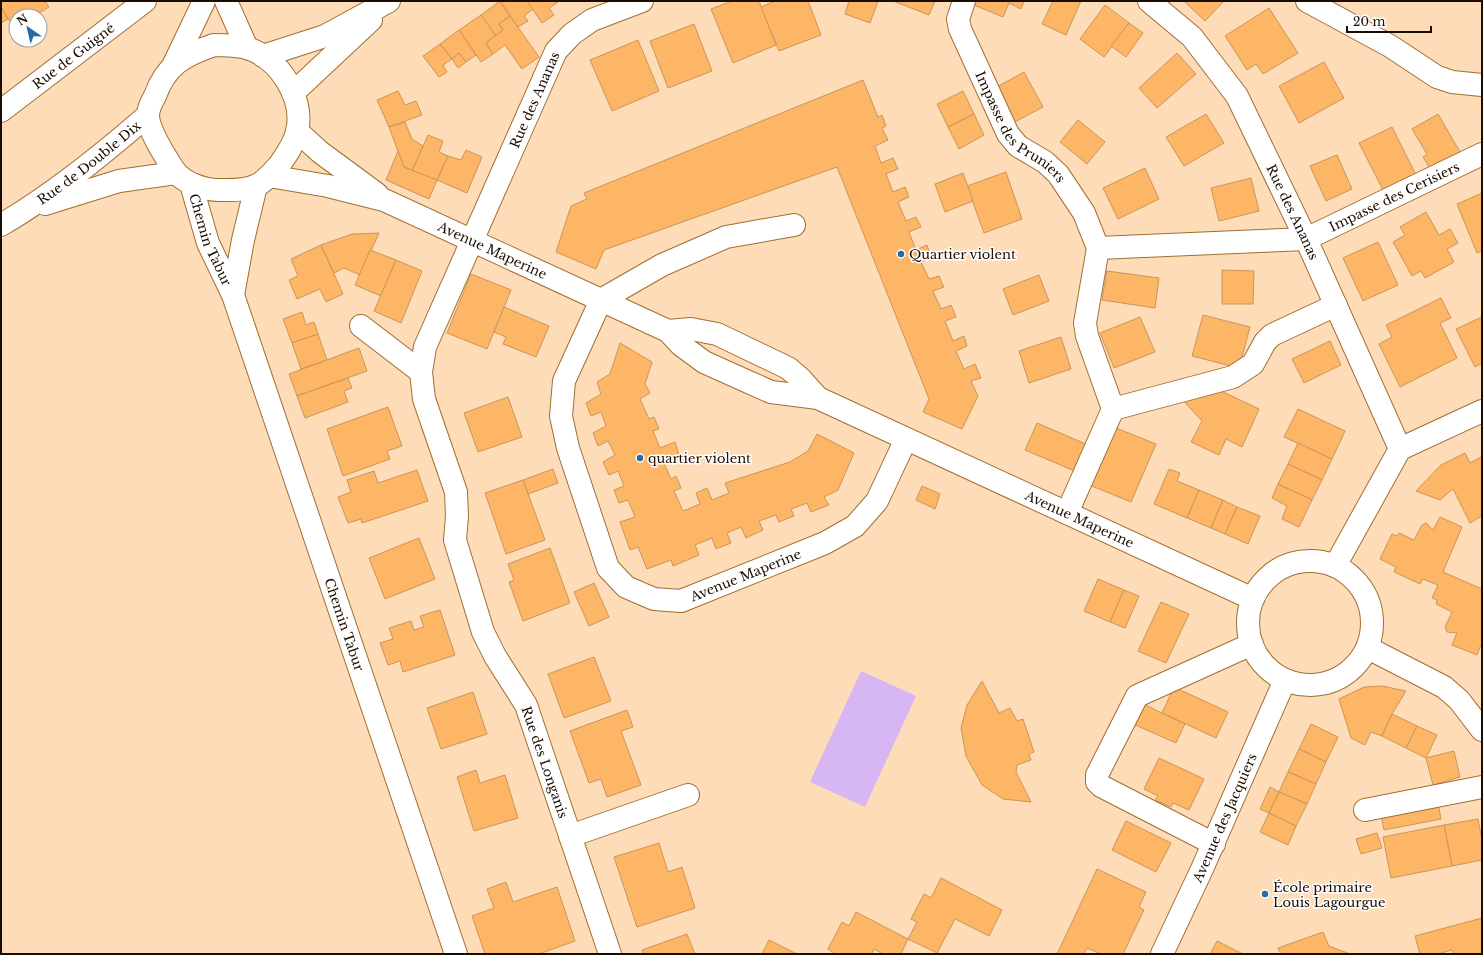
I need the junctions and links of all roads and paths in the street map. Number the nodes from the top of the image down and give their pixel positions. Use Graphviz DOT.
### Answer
graph roads {
  1 [pos="145,1"];
  2 [pos="204,1"];
  3 [pos="226,1"];
  4 [pos="389,1"];
  5 [pos="392,1"];
  6 [pos="642,1"];
  7 [pos="964,1"];
  8 [pos="1149,1"];
  9 [pos="1307,1"];
  10 [pos="255,52"];
  11 [pos="174,64"];
  12 [pos="1482,85"];
  13 [pos="293,93"];
  14 [pos="1,111"];
  15 [pos="148,116"];
  16 [pos="297,130"];
  17 [pos="1482,154"];
  18 [pos="183,178"];
  19 [pos="263,181"];
  20 [pos="384,200"];
  21 [pos="29,209"];
  22 [pos="1,225"];
  23 [pos="794,225"];
  24 [pos="1306,239"];
  25 [pos="473,240"];
  26 [pos="1098,248"];
  27 [pos="233,295"];
  28 [pos="601,300"];
  29 [pos="1336,305"];
  30 [pos="361,326"];
  31 [pos="668,331"];
  32 [pos="421,372"];
  33 [pos="818,398"];
  34 [pos="1113,409"];
  35 [pos="1482,411"];
  36 [pos="906,439"];
  37 [pos="1400,449"];
  38 [pos="1066,512"];
  39 [pos="1335,566"];
  40 [pos="1253,599"];
  41 [pos="1252,644"];
  42 [pos="1368,648"];
  43 [pos="1285,680"];
  44 [pos="1482,730"];
  45 [pos="1482,787"];
  46 [pos="688,795"];
  47 [pos="1365,810"];
  48 [pos="570,836"];
  49 [pos="1214,844"];
  50 [pos="456,954"];
  51 [pos="610,954"];
  52 [pos="1162,954"];
  1 -- 14 [label="street, Rue de Guigné"];
  2 -- 11 [label="street"];
  3 -- 10 [label="street"];
  4 -- 10 [label="street"];
  5 -- 13 [label="street"];
  6 -- 25 [label="street, Rue des Ananas"];
  7 -- 26 [label="street, Impasse des Pruniers"];
  8 -- 24 [label="street, Rue des Ananas"];
  9 -- 12 [label="street"];
  10 -- 11 [label="street"];
  10 -- 13 [label="street"];
  11 -- 15 [label="street"];
  13 -- 16 [label="street"];
  15 -- 18 [label="street, Chemin Tabur"];
  15 -- 21 [label="street, Rue de Double Dix"];
  16 -- 19 [label="street"];
  16 -- 20 [label="street, Avenue Maperine"];
  17 -- 24 [label="street, Impasse des Cerisiers"];
  18 -- 19 [label="street"];
  18 -- 21 [label="street, Rue de Double Dix"];
  18 -- 27 [label="street, Chemin Tabur"];
  19 -- 20 [label="street, Avenue Maperine"];
  19 -- 27 [label="street, Chemin Tabur"];
  20 -- 25 [label="street, Avenue Maperine"];
  21 -- 22 [label="street, Rue de Double Dix"];
  23 -- 28 [label="street"];
  24 -- 26 [label="street"];
  24 -- 29 [label="street, Rue des Ananas"];
  25 -- 28 [label="street, Avenue Maperine"];
  25 -- 32 [label="street, Rue des Longanis"];
  26 -- 34 [label="street"];
  27 -- 50 [label="street, Chemin Tabur"];
  28 -- 31 [label="street, Avenue Maperine"];
  28 -- 36 [label="street, Avenue Maperine"];
  29 -- 34 [label="street"];
  29 -- 37 [label="street, Rue des Ananas"];
  30 -- 32 [label="street"];
  31 -- 33 [label="street, Avenue Maperine"];
  31 -- 33 [label="street, Avenue Maperine"];
  32 -- 48 [label="street, Rue des Longanis"];
  33 -- 36 [label="street, Avenue Maperine"];
  34 -- 38 [label="street"];
  35 -- 37 [label="street"];
  36 -- 38 [label="street, Avenue Maperine"];
  37 -- 39 [label="street"];
  38 -- 40 [label="street, Avenue Maperine"];
  39 -- 40 [label="street"];
  39 -- 42 [label="street"];
  40 -- 41 [label="street"];
  41 -- 43 [label="street"];
  41 -- 49 [label="street"];
  42 -- 43 [label="street"];
  42 -- 44 [label="street"];
  43 -- 49 [label="street, Avenue des Jacquiers"];
  45 -- 47 [label="street"];
  46 -- 48 [label="street"];
  48 -- 51 [label="street, Rue des Longanis"];
  49 -- 52 [label="street, Avenue des Jacquiers"];
}
